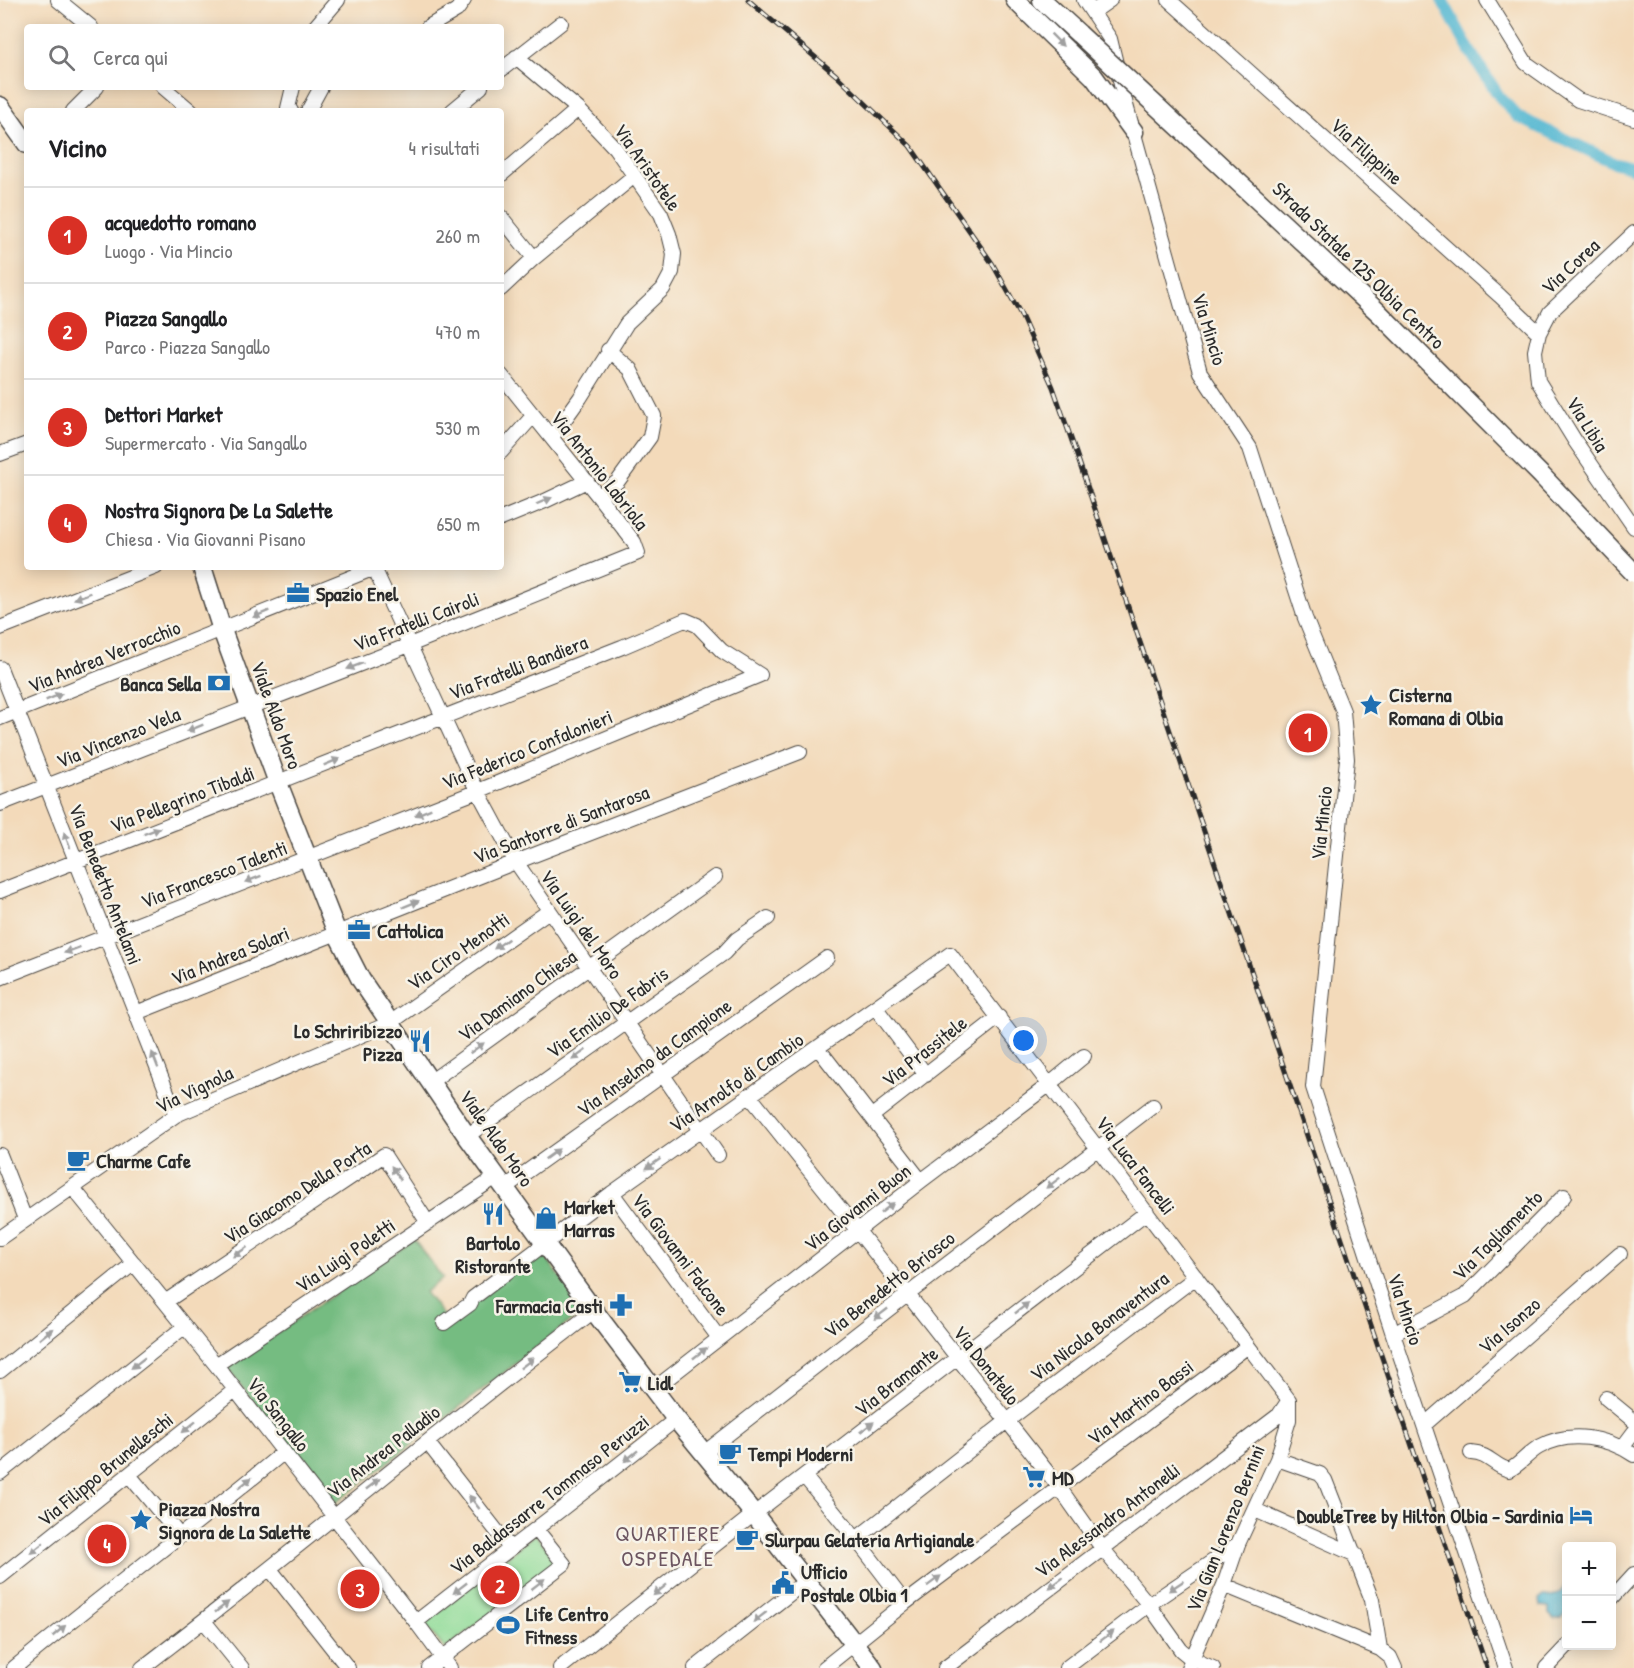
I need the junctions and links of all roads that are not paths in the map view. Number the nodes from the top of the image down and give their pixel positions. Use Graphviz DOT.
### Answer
graph roads {
  1 [pos="58,0"];
  2 [pos="338,0"];
  3 [pos="464,0"];
  4 [pos="1015,0"];
  5 [pos="1042,0"];
  6 [pos="1084,0"];
  7 [pos="1110,0"];
  8 [pos="1169,0"];
  9 [pos="1487,0"];
  10 [pos="1093,12"];
  11 [pos="561,23"];
  12 [pos="87,24"];
  13 [pos="318,24"];
  14 [pos="433,24"];
  15 [pos="516,57"];
  16 [pos="504,67"];
  17 [pos="94,90"];
  18 [pos="166,90"];
  19 [pos="292,90"];
  20 [pos="319,90"];
  21 [pos="477,90"];
  22 [pos="0,106"];
  23 [pos="76,108"];
  24 [pos="188,108"];
  25 [pos="288,108"];
  26 [pos="310,108"];
  27 [pos="456,108"];
  28 [pos="578,109"];
  29 [pos="1634,118"];
  30 [pos="1134,132"];
  31 [pos="24,140"];
  32 [pos="504,172"];
  33 [pos="634,176"];
  34 [pos="504,221"];
  35 [pos="1634,233"];
  36 [pos="534,258"];
  37 [pos="504,286"];
  38 [pos="1539,333"];
  39 [pos="608,350"];
  40 [pos="504,379"];
  41 [pos="533,416"];
  42 [pos="552,437"];
  43 [pos="24,445"];
  44 [pos="504,449"];
  45 [pos="0,454"];
  46 [pos="587,482"];
  47 [pos="599,497"];
  48 [pos="504,518"];
  49 [pos="1634,527"];
  50 [pos="148,570"];
  51 [pos="203,570"];
  52 [pos="370,570"];
  53 [pos="376,570"];
  54 [pos="596,571"];
  55 [pos="1634,573"];
  56 [pos="0,628"];
  57 [pos="222,630"];
  58 [pos="409,645"];
  59 [pos="0,668"];
  60 [pos="760,675"];
  61 [pos="249,706"];
  62 [pos="18,711"];
  63 [pos="442,717"];
  64 [pos="0,718"];
  65 [pos="800,752"];
  66 [pos="278,783"];
  67 [pos="47,786"];
  68 [pos="478,791"];
  69 [pos="0,804"];
  70 [pos="308,858"];
  71 [pos="75,861"];
  72 [pos="516,862"];
  73 [pos="715,876"];
  74 [pos="0,891"];
  75 [pos="549,911"];
  76 [pos="768,918"];
  77 [pos="337,933"];
  78 [pos="105,937"];
  79 [pos="950,954"];
  80 [pos="827,958"];
  81 [pos="588,968"];
  82 [pos="0,978"];
  83 [pos="876,1008"];
  84 [pos="136,1013"];
  85 [pos="999,1017"];
  86 [pos="626,1021"];
  87 [pos="390,1023"];
  88 [pos="818,1048"];
  89 [pos="1084,1056"];
  90 [pos="663,1074"];
  91 [pos="926,1075"];
  92 [pos="430,1082"];
  93 [pos="1050,1084"];
  94 [pos="749,1095"];
  95 [pos="1153,1106"];
  96 [pos="176,1115"];
  97 [pos="872,1116"];
  98 [pos="701,1131"];
  99 [pos="467,1136"];
  100 [pos="1099,1148"];
  101 [pos="0,1155"];
  102 [pos="718,1155"];
  103 [pos="921,1181"];
  104 [pos="500,1182"];
  105 [pos="73,1188"];
  106 [pos="612,1193"];
  107 [pos="1564,1196"];
  108 [pos="1147,1212"];
  109 [pos="25,1219"];
  110 [pos="428,1223"];
  111 [pos="858,1231"];
  112 [pos="0,1238"];
  113 [pos="544,1244"];
  114 [pos="1620,1254"];
  115 [pos="134,1263"];
  116 [pos="1196,1277"];
  117 [pos="907,1295"];
  118 [pos="165,1302"];
  119 [pos="594,1311"];
  120 [pos="444,1323"];
  121 [pos="184,1327"];
  122 [pos="1393,1334"];
  123 [pos="719,1338"];
  124 [pos="1248,1346"];
  125 [pos="957,1359"];
  126 [pos="216,1365"];
  127 [pos="0,1371"];
  128 [pos="654,1389"];
  129 [pos="235,1390"];
  130 [pos="1606,1398"];
  131 [pos="1289,1400"];
  132 [pos="676,1419"];
  133 [pos="1007,1421"];
  134 [pos="1634,1421"];
  135 [pos="1424,1425"];
  136 [pos="1634,1432"];
  137 [pos="427,1442"];
  138 [pos="1628,1451"];
  139 [pos="284,1452"];
  140 [pos="1471,1453"];
  141 [pos="704,1454"];
  142 [pos="1277,1459"];
  143 [pos="0,1473"];
  144 [pos="129,1474"];
  145 [pos="804,1476"];
  146 [pos="1059,1487"];
  147 [pos="1255,1510"];
  148 [pos="754,1514"];
  149 [pos="334,1516"];
  150 [pos="536,1528"];
  151 [pos="180,1536"];
  152 [pos="856,1539"];
  153 [pos="1238,1544"];
  154 [pos="510,1548"];
  155 [pos="1102,1548"];
  156 [pos="1356,1555"];
  157 [pos="270,1569"];
  158 [pos="1634,1575"];
  159 [pos="0,1577"];
  160 [pos="807,1581"];
  161 [pos="1224,1585"];
  162 [pos="1613,1596"];
  163 [pos="905,1603"];
  164 [pos="1149,1605"];
  165 [pos="204,1621"];
  166 [pos="416,1622"];
  167 [pos="855,1643"];
  168 [pos="1380,1648"];
  169 [pos="1563,1650"];
  170 [pos="446,1663"];
  171 [pos="1190,1664"];
  172 [pos="14,1668"];
  173 [pos="142,1668"];
  174 [pos="242,1668"];
  175 [pos="348,1668"];
  176 [pos="429,1668"];
  177 [pos="560,1668"];
  178 [pos="695,1668"];
  179 [pos="824,1668"];
  180 [pos="873,1668"];
  181 [pos="945,1668"];
  182 [pos="1066,1668"];
  183 [pos="1213,1668"];
  184 [pos="1395,1668"];
  185 [pos="1506,1668"];
  186 [pos="1546,1668"];
  1 -- 12 [label="street"];
  2 -- 13 [label="street"];
  3 -- 14 [label="street"];
  4 -- 30 [label="main road, one-way"];
  5 -- 55 [label="main road, Strada Statale 125 Olbia Centro, bridge"];
  6 -- 10 [label="street, Via Mincio"];
  7 -- 10 [label="street"];
  8 -- 38 [label="street, Via Filippine"];
  9 -- 29 [label="street"];
  10 -- 30 [label="street, Via Mincio"];
  11 -- 15 [label="street"];
  15 -- 16 [label="street"];
  15 -- 28 [label="street, Via Aristotele"];
  17 -- 23 [label="street"];
  18 -- 24 [label="street"];
  19 -- 25 [label="street"];
  20 -- 26 [label="street"];
  21 -- 27 [label="street"];
  22 -- 31 [label="main road"];
  28 -- 32 [label="street"];
  28 -- 33 [label="street, Via Aristotele"];
  30 -- 122 [label="street, Via Mincio"];
  33 -- 36 [label="street"];
  33 -- 39 [label="street, Via Aristotele"];
  34 -- 36 [label="street"];
  35 -- 38 [label="street, Via Corea"];
  36 -- 37 [label="street"];
  38 -- 49 [label="street, Via Libia"];
  39 -- 42 [label="street, Via Aristotele"];
  39 -- 47 [label="street"];
  40 -- 41 [label="street, Via Antonio Labriola"];
  41 -- 42 [label="street, Via Antonio Labriola"];
  41 -- 44 [label="street"];
  42 -- 46 [label="street, Via Antonio Labriola"];
  43 -- 45 [label="street"];
  46 -- 47 [label="street, Via Antonio Labriola"];
  48 -- 46 [label="street, one-way"];
  47 -- 54 [label="street, Via Antonio Labriola"];
  50 -- 56 [label="street, one-way"];
  51 -- 57 [label="main road, Viale Aldo Moro"];
  52 -- 57 [label="street, Via Andrea Verrocchio, one-way"];
  53 -- 58 [label="street, Via Luigi del Moro"];
  54 -- 58 [label="street, Via Fratelli Cairoli"];
  57 -- 61 [label="main road, Viale Aldo Moro"];
  62 -- 57 [label="street, Via Andrea Verrocchio, one-way"];
  58 -- 61 [label="street, Via Fratelli Cairoli, one-way"];
  58 -- 63 [label="street, Via Luigi del Moro"];
  59 -- 62 [label="street, Via Benedetto Antelami"];
  60 -- 63 [label="street, Via Fratelli Bandiera"];
  60 -- 68 [label="street, Via Federico Confalonieri"];
  61 -- 66 [label="main road, Viale Aldo Moro"];
  61 -- 67 [label="street, Via Vincenzo Vela, one-way"];
  62 -- 64 [label="street, Via Andrea Verrocchio"];
  62 -- 67 [label="street, Via Benedetto Antelami"];
  66 -- 63 [label="street, Via Fratelli Bandiera, one-way"];
  63 -- 68 [label="street, Via Luigi del Moro"];
  65 -- 72 [label="street, Via Santorre di Santarosa"];
  66 -- 70 [label="main road, Viale Aldo Moro"];
  71 -- 66 [label="street, Via Pellegrino Tibaldi, one-way"];
  67 -- 69 [label="street, Via Vincenzo Vela"];
  71 -- 67 [label="street, Via Benedetto Antelami, one-way"];
  68 -- 70 [label="street, Via Federico Confalonieri, one-way"];
  68 -- 72 [label="street, Via Luigi del Moro"];
  70 -- 77 [label="main road, Viale Aldo Moro"];
  70 -- 78 [label="street, Via Francesco Talenti, one-way"];
  71 -- 74 [label="street, Via Pellegrino Tibaldi"];
  71 -- 78 [label="street, Via Benedetto Antelami"];
  72 -- 75 [label="street, Via Luigi del Moro"];
  77 -- 72 [label="street, Via Santorre di Santarosa, one-way"];
  73 -- 81 [label="street, Via Damiano Chiesa"];
  75 -- 81 [label="street, Via Luigi del Moro"];
  75 -- 87 [label="street, Via Ciro Menotti, one-way"];
  76 -- 86 [label="street, Via Emilio De Fabris"];
  77 -- 84 [label="street, Via Andrea Solari"];
  77 -- 87 [label="main road, Viale Aldo Moro"];
  78 -- 82 [label="street, Via Francesco Talenti, one-way"];
  78 -- 84 [label="street, Via Benedetto Antelami"];
  79 -- 83 [label="street, Via Arnolfo di Cambio"];
  79 -- 85 [label="street, Via Luca Fancelli"];
  80 -- 90 [label="street, Via Anselmo da Campione"];
  81 -- 86 [label="street, Via Luigi del Moro"];
  92 -- 81 [label="street, Via Damiano Chiesa, one-way"];
  83 -- 88 [label="street, Via Arnolfo di Cambio"];
  83 -- 91 [label="street"];
  96 -- 84 [label="street, Via Benedetto Antelami, one-way"];
  85 -- 91 [label="street, Via Prassitele"];
  85 -- 93 [label="street, Via Luca Fancelli"];
  86 -- 90 [label="street, Via Luigi del Moro"];
  86 -- 99 [label="street, Via Emilio De Fabris, one-way"];
  87 -- 92 [label="main road, Viale Aldo Moro"];
  87 -- 96 [label="street, Via Vignola"];
  88 -- 94 [label="street, Via Arnolfo di Cambio"];
  88 -- 97 [label="street"];
  89 -- 93 [label="street, Via Giovanni Buon"];
  90 -- 98 [label="street, Via Luigi del Moro"];
  104 -- 90 [label="street, Via Anselmo da Campione, one-way"];
  91 -- 97 [label="street, Via Prassitele"];
  92 -- 99 [label="main road, Viale Aldo Moro"];
  93 -- 100 [label="street, Via Luca Fancelli"];
  93 -- 103 [label="street, Via Giovanni Buon"];
  94 -- 98 [label="street, Via Arnolfo di Cambio"];
  94 -- 111 [label="street, Via Donatello"];
  95 -- 100 [label="street, Via Benedetto Briosco"];
  96 -- 105 [label="street, Via Vignola"];
  97 -- 103 [label="street"];
  98 -- 102 [label="street, Via Luigi del Moro"];
  98 -- 106 [label="street, Via Arnolfo di Cambio, one-way"];
  99 -- 104 [label="main road, Viale Aldo Moro"];
  100 -- 108 [label="street, Via Luca Fancelli"];
  100 -- 117 [label="street, Via Benedetto Briosco, one-way"];
  101 -- 109 [label="street"];
  111 -- 103 [label="street, Via Giovanni Buon, one-way"];
  104 -- 110 [label="street, Via Luigi Poletti"];
  104 -- 113 [label="main road, Viale Aldo Moro"];
  105 -- 109 [label="street, Via Vignola"];
  105 -- 115 [label="street, Via Sangallo"];
  106 -- 113 [label="street, Via Arnolfo di Cambio"];
  106 -- 123 [label="street, Via Giovanni Falcone"];
  107 -- 122 [label="street, Via Tagliamento"];
  108 -- 116 [label="street, Via Luca Fancelli"];
  125 -- 108 [label="street, Via Bramante, one-way"];
  109 -- 112 [label="street, Via Vignola"];
  110 -- 118 [label="street, Via Giacomo Della Porta, one-way"];
  110 -- 126 [label="street, Via Luigi Poletti"];
  111 -- 117 [label="street, Via Donatello"];
  111 -- 123 [label="street, Via Giovanni Buon"];
  113 -- 119 [label="main road, Viale Aldo Moro"];
  113 -- 120 [label="street, Via Arnolfo di Cambio"];
  114 -- 135 [label="street, Via Isonzo"];
  115 -- 118 [label="street, Via Sangallo"];
  127 -- 115 [label="street, one-way"];
  116 -- 124 [label="street, Via Luca Fancelli"];
  116 -- 133 [label="street, Via Nicola Bonaventura"];
  117 -- 125 [label="street, Via Donatello"];
  117 -- 141 [label="street, Via Benedetto Briosco, one-way"];
  118 -- 121 [label="street, Via Sangallo"];
  119 -- 128 [label="main road, Viale Aldo Moro"];
  137 -- 119 [label="street, Via Andrea Palladio, one-way"];
  121 -- 126 [label="street, Via Sangallo"];
  121 -- 143 [label="street, one-way"];
  122 -- 135 [label="street, Via Mincio"];
  128 -- 123 [label="street, Via Giovanni Buon, one-way"];
  124 -- 131 [label="street, Via Luca Fancelli"];
  124 -- 146 [label="street, Via Martino Bassi"];
  125 -- 133 [label="street, Via Donatello"];
  145 -- 125 [label="street, Via Bramante, one-way"];
  126 -- 129 [label="street, Via Sangallo"];
  128 -- 132 [label="main road, Viale Aldo Moro"];
  129 -- 139 [label="street, Via Sangallo"];
  129 -- 144 [label="street, Via Filippo Brunelleschi, one-way"];
  130 -- 134 [label="street"];
  131 -- 142 [label="street, Via Gian Lorenzo Bernini"];
  131 -- 155 [label="street, Via Alessandro Antonelli"];
  132 -- 141 [label="main road, Viale Aldo Moro"];
  132 -- 150 [label="street, Via Baldassarre Tommaso Peruzzi, one-way"];
  133 -- 146 [label="street, Via Donatello"];
  133 -- 152 [label="street, Via Nicola Bonaventura"];
  135 -- 185 [label="street, Via Mincio"];
  136 -- 138 [label="street"];
  149 -- 137 [label="street, Via Andrea Palladio, one-way"];
  154 -- 137 [label="street, one-way"];
  138 -- 140 [label="street"];
  139 -- 149 [label="street, Via Sangallo"];
  151 -- 139 [label="street, one-way"];
  141 -- 148 [label="main road, Viale Aldo Moro"];
  142 -- 147 [label="street, Via Gian Lorenzo Bernini"];
  142 -- 156 [label="street"];
  144 -- 151 [label="street"];
  144 -- 159 [label="street, Via Filippo Brunelleschi, one-way"];
  145 -- 148 [label="street, Via Bramante"];
  145 -- 152 [label="street"];
  146 -- 155 [label="street, Via Donatello"];
  163 -- 146 [label="street, Via Martino Bassi, one-way"];
  147 -- 153 [label="street, Via Gian Lorenzo Bernini"];
  147 -- 156 [label="street"];
  148 -- 160 [label="main road, Viale Aldo Moro"];
  148 -- 177 [label="street, Via Bramante, one-way"];
  149 -- 157 [label="street, Via Andrea Palladio"];
  149 -- 166 [label="street, Via Sangallo"];
  150 -- 154 [label="street, Via Baldassarre Tommaso Peruzzi"];
  170 -- 150 [label="street, one-way"];
  172 -- 151 [label="street, one-way"];
  152 -- 163 [label="street"];
  153 -- 161 [label="street, Via Gian Lorenzo Bernini"];
  153 -- 164 [label="street, one-way"];
  154 -- 166 [label="street, Via Baldassarre Tommaso Peruzzi, one-way"];
  155 -- 164 [label="street, Via Donatello"];
  155 -- 181 [label="street, Via Alessandro Antonelli, one-way"];
  156 -- 168 [label="street"];
  165 -- 157 [label="street, Via Andrea Palladio, one-way"];
  157 -- 175 [label="street"];
  158 -- 162 [label="street"];
  160 -- 167 [label="main road, Viale Aldo Moro"];
  160 -- 178 [label="street, one-way"];
  161 -- 168 [label="street"];
  161 -- 171 [label="street, Via Gian Lorenzo Bernini"];
  163 -- 167 [label="street, Via Martino Bassi"];
  164 -- 171 [label="street, Via Donatello"];
  182 -- 164 [label="street, one-way"];
  165 -- 173 [label="street, Via Andrea Palladio"];
  165 -- 174 [label="street"];
  166 -- 170 [label="street, Via Sangallo"];
  167 -- 179 [label="street, Via Martino Bassi"];
  167 -- 180 [label="main road, Viale Aldo Moro"];
  168 -- 184 [label="street"];
  169 -- 186 [label="street"];
  170 -- 176 [label="street"];
  171 -- 183 [label="street"];
}
